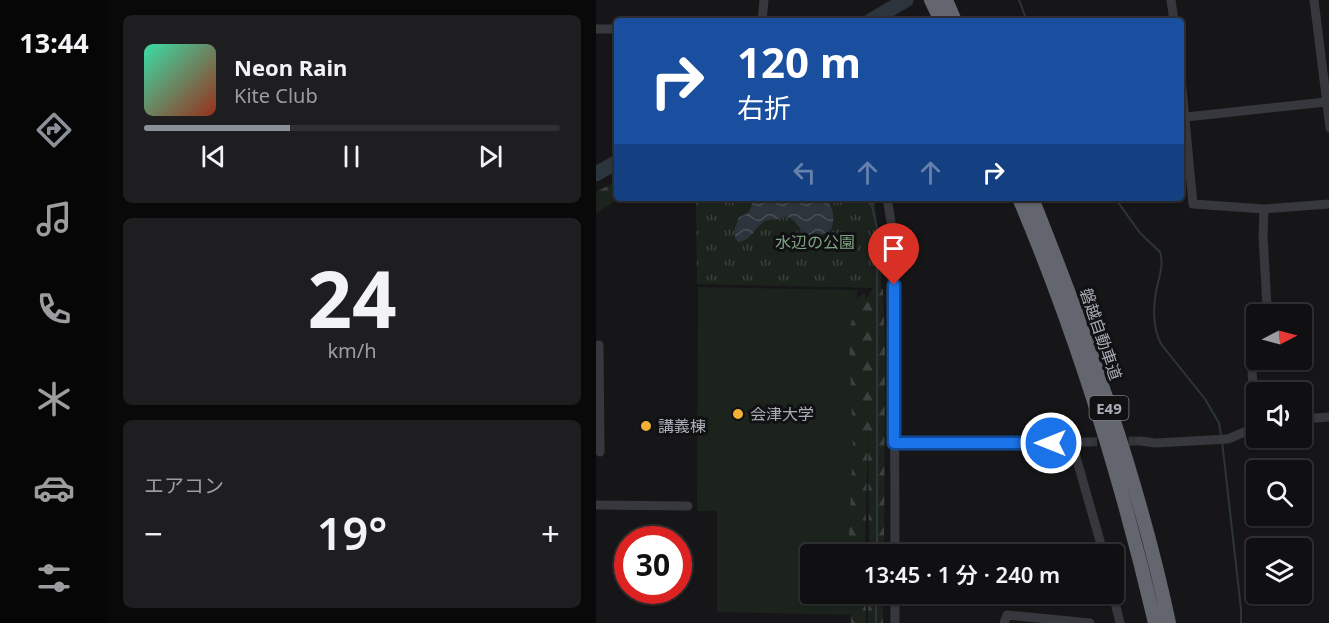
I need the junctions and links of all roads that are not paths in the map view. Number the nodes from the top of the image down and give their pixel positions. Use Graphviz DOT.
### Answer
graph roads {
  1 [pos="764,0"];
  2 [pos="1171,0"];
  3 [pos="1314,0"];
  4 [pos="936,1"];
  5 [pos="761,18"];
  6 [pos="940,18"];
  7 [pos="952,18"];
  8 [pos="1174,18"];
  9 [pos="596,30"];
  10 [pos="614,30"];
  11 [pos="1184,101"];
  12 [pos="1327,105"];
  13 [pos="1186,117"];
  14 [pos="1330,128"];
  15 [pos="888,201"];
  16 [pos="1020,201"];
  17 [pos="1033,201"];
  18 [pos="1330,204"];
  19 [pos="1264,210"];
  20 [pos="1267,304"];
  21 [pos="599,345"];
  22 [pos="1330,417"];
  23 [pos="1312,418"];
  24 [pos="1246,431"];
  25 [pos="1140,441"];
  26 [pos="1088,442"];
  27 [pos="894,443"];
  28 [pos="1072,443"];
  29 [pos="600,452"];
  30 [pos="596,505"];
  31 [pos="688,506"];
  32 [pos="895,544"];
  33 [pos="1101,544"];
  34 [pos="895,604"];
  35 [pos="1116,604"];
  36 [pos="895,623"];
  37 [pos="1004,623"];
  38 [pos="1090,623"];
  39 [pos="1120,623"];
  40 [pos="1155,623"];
  41 [pos="1169,623"];
  1 -- 5 [label="street"];
  2 -- 8 [label="street"];
  3 -- 12 [label="street"];
  4 -- 6 [label="highway"];
  4 -- 7 [label="highway"];
  9 -- 10 [label="street"];
  11 -- 13 [label="street"];
  12 -- 13 [label="street"];
  12 -- 14 [label="street"];
  13 -- 19 [label="street"];
  15 -- 27 [label="street"];
  16 -- 40 [label="highway, 磐越自動車道 / E49"];
  17 -- 41 [label="highway, 磐越自動車道 / E49"];
  18 -- 19 [label="street"];
  19 -- 20 [label="street"];
  21 -- 29 [label="street"];
  22 -- 23 [label="street"];
  24 -- 25 [label="street"];
  26 -- 28 [label="street"];
  27 -- 28 [label="street"];
  27 -- 32 [label="street"];
  28 -- 33 [label="street"];
  30 -- 31 [label="street"];
  34 -- 36 [label="street"];
  35 -- 39 [label="street"];
  37 -- 38 [label="street"];
}
